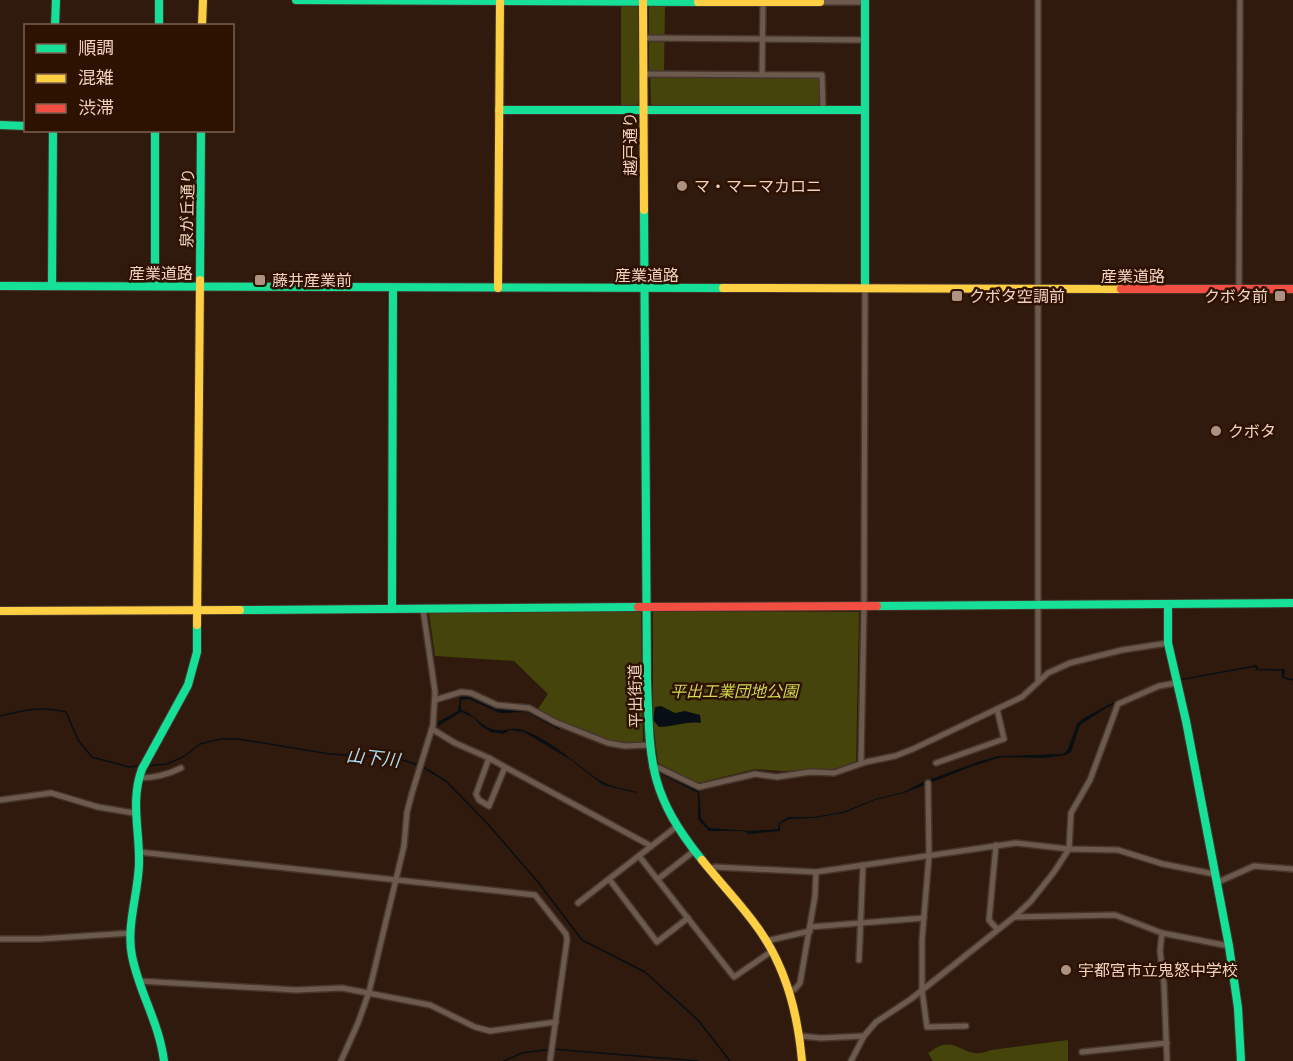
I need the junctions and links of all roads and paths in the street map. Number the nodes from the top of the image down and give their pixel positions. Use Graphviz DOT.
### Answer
graph roads {
  1 [pos="56,0"];
  2 [pos="159,0"];
  3 [pos="203,0"];
  4 [pos="296,0"];
  5 [pos="339,0"];
  6 [pos="643,0"];
  7 [pos="666,0"];
  8 [pos="1038,0"];
  9 [pos="1240,0"];
  10 [pos="436,1"];
  11 [pos="512,1"];
  12 [pos="820,1"];
  13 [pos="865,1"];
  14 [pos="500,2"];
  15 [pos="763,2"];
  16 [pos="55,24"];
  17 [pos="159,24"];
  18 [pos="202,24"];
  19 [pos="643,38"];
  20 [pos="762,39"];
  21 [pos="865,40"];
  22 [pos="643,74"];
  23 [pos="762,75"];
  24 [pos="499,110"];
  25 [pos="644,110"];
  26 [pos="865,110"];
  27 [pos="823,111"];
  28 [pos="0,125"];
  29 [pos="24,126"];
  30 [pos="53,132"];
  31 [pos="155,132"];
  32 [pos="201,132"];
  33 [pos="52,285"];
  34 [pos="0,286"];
  35 [pos="155,286"];
  36 [pos="200,287"];
  37 [pos="393,288"];
  38 [pos="498,288"];
  39 [pos="645,288"];
  40 [pos="865,288"];
  41 [pos="1038,289"];
  42 [pos="1239,289"];
  43 [pos="1293,290"];
  44 [pos="1293,603"];
  45 [pos="1036,604"];
  46 [pos="1168,604"];
  47 [pos="864,606"];
  48 [pos="647,608"];
  49 [pos="392,609"];
  50 [pos="423,609"];
  51 [pos="198,610"];
  52 [pos="0,611"];
  53 [pos="1168,643"];
  54 [pos="1038,682"];
  55 [pos="1176,683"];
  56 [pos="435,700"];
  57 [pos="998,709"];
  58 [pos="432,729"];
  59 [pos="649,745"];
  60 [pos="489,758"];
  61 [pos="861,763"];
  62 [pos="936,763"];
  63 [pos="505,767"];
  64 [pos="652,767"];
  65 [pos="181,768"];
  66 [pos="139,778"];
  67 [pos="928,783"];
  68 [pos="0,800"];
  69 [pos="134,813"];
  70 [pos="676,827"];
  71 [pos="996,845"];
  72 [pos="651,846"];
  73 [pos="1069,849"];
  74 [pos="694,851"];
  75 [pos="140,852"];
  76 [pos="639,856"];
  77 [pos="929,856"];
  78 [pos="863,865"];
  79 [pos="709,868"];
  80 [pos="1293,869"];
  81 [pos="816,872"];
  82 [pos="1214,874"];
  83 [pos="609,879"];
  84 [pos="658,879"];
  85 [pos="396,880"];
  86 [pos="1216,883"];
  87 [pos="578,903"];
  88 [pos="1014,916"];
  89 [pos="688,918"];
  90 [pos="924,918"];
  91 [pos="862,923"];
  92 [pos="810,929"];
  93 [pos="997,929"];
  94 [pos="131,933"];
  95 [pos="1162,933"];
  96 [pos="0,939"];
  97 [pos="766,941"];
  98 [pos="1229,946"];
  99 [pos="772,951"];
  100 [pos="859,960"];
  101 [pos="139,981"];
  102 [pos="790,990"];
  103 [pos="922,990"];
  104 [pos="369,992"];
  105 [pos="555,1022"];
  106 [pos="966,1026"];
  107 [pos="800,1036"];
  108 [pos="864,1036"];
  109 [pos="1167,1044"];
  110 [pos="1082,1052"];
  111 [pos="165,1061"];
  112 [pos="341,1061"];
  113 [pos="550,1061"];
  114 [pos="801,1061"];
  115 [pos="850,1061"];
  116 [pos="1167,1061"];
  117 [pos="1241,1061"];
  1 -- 16 [label="street"];
  2 -- 17 [label="street"];
  3 -- 18 [label="street"];
  4 -- 5 [label="street"];
  5 -- 10 [label="street"];
  6 -- 7 [label="street"];
  6 -- 11 [label="street"];
  6 -- 19 [label="street, 越戸通り"];
  7 -- 15 [label="street"];
  8 -- 41 [label="street"];
  9 -- 42 [label="street"];
  10 -- 14 [label="street"];
  11 -- 14 [label="street"];
  12 -- 13 [label="street"];
  12 -- 15 [label="street"];
  13 -- 21 [label="street"];
  14 -- 24 [label="street"];
  15 -- 20 [label="street"];
  19 -- 20 [label="street"];
  19 -- 22 [label="street, 越戸通り"];
  20 -- 21 [label="street"];
  20 -- 23 [label="street"];
  21 -- 26 [label="street"];
  22 -- 23 [label="street"];
  22 -- 25 [label="street, 越戸通り"];
  23 -- 27 [label="street"];
  24 -- 25 [label="street"];
  24 -- 38 [label="street"];
  25 -- 27 [label="street"];
  25 -- 39 [label="street, 越戸通り"];
  26 -- 27 [label="street"];
  26 -- 40 [label="street"];
  28 -- 29 [label="street"];
  30 -- 33 [label="street"];
  31 -- 35 [label="street"];
  32 -- 36 [label="street, 泉が丘通り"];
  33 -- 34 [label="street, 産業道路"];
  33 -- 35 [label="street, 産業道路"];
  35 -- 36 [label="street, 産業道路"];
  36 -- 37 [label="street, 産業道路"];
  36 -- 51 [label="street, 泉が丘通り"];
  37 -- 38 [label="street, 産業道路"];
  37 -- 49 [label="street"];
  38 -- 39 [label="street, 産業道路"];
  39 -- 40 [label="street, 産業道路"];
  39 -- 48 [label="street, 平出街道"];
  40 -- 41 [label="street, 産業道路"];
  40 -- 47 [label="street"];
  41 -- 42 [label="street, 産業道路"];
  41 -- 45 [label="street"];
  42 -- 43 [label="street, 産業道路"];
  44 -- 46 [label="street"];
  45 -- 46 [label="street"];
  45 -- 47 [label="street"];
  45 -- 54 [label="street"];
  46 -- 53 [label="street"];
  47 -- 48 [label="street"];
  47 -- 61 [label="street"];
  48 -- 50 [label="street"];
  48 -- 59 [label="street, 平出街道"];
  49 -- 50 [label="street"];
  49 -- 51 [label="street"];
  50 -- 56 [label="street"];
  51 -- 52 [label="street"];
  51 -- 66 [label="street, 泉が丘通り"];
  53 -- 54 [label="street"];
  53 -- 55 [label="street"];
  54 -- 57 [label="street"];
  55 -- 73 [label="street"];
  55 -- 82 [label="street"];
  56 -- 58 [label="street"];
  56 -- 59 [label="street"];
  57 -- 61 [label="street"];
  57 -- 62 [label="street"];
  58 -- 60 [label="street"];
  58 -- 85 [label="street"];
  59 -- 64 [label="street, 平出街道"];
  60 -- 63 [label="street"];
  60 -- 63 [label="street"];
  61 -- 64 [label="street"];
  63 -- 72 [label="street"];
  64 -- 70 [label="street, 平出街道"];
  65 -- 66 [label="street"];
  66 -- 69 [label="street, 泉が丘通り"];
  67 -- 77 [label="street"];
  68 -- 69 [label="street"];
  69 -- 75 [label="street, 泉が丘通り"];
  70 -- 72 [label="street"];
  70 -- 74 [label="street, 平出街道"];
  71 -- 73 [label="street"];
  71 -- 77 [label="street"];
  71 -- 93 [label="street"];
  72 -- 76 [label="street"];
  73 -- 82 [label="street"];
  73 -- 88 [label="street"];
  74 -- 79 [label="street, 平出街道"];
  74 -- 84 [label="street"];
  75 -- 85 [label="street"];
  75 -- 94 [label="street, 泉が丘通り"];
  76 -- 83 [label="street"];
  76 -- 84 [label="street"];
  77 -- 78 [label="street"];
  77 -- 90 [label="street"];
  78 -- 81 [label="street"];
  78 -- 91 [label="street"];
  79 -- 81 [label="street"];
  79 -- 97 [label="street, 平出街道"];
  80 -- 86 [label="street"];
  81 -- 92 [label="street"];
  82 -- 86 [label="street"];
  83 -- 87 [label="street"];
  83 -- 89 [label="street"];
  84 -- 89 [label="street"];
  85 -- 104 [label="street"];
  85 -- 105 [label="street"];
  86 -- 98 [label="street"];
  88 -- 93 [label="street"];
  88 -- 95 [label="street"];
  89 -- 99 [label="street"];
  90 -- 91 [label="street"];
  90 -- 103 [label="street"];
  91 -- 92 [label="street"];
  91 -- 100 [label="street"];
  92 -- 97 [label="street"];
  92 -- 102 [label="street"];
  93 -- 103 [label="street"];
  94 -- 96 [label="street"];
  94 -- 101 [label="street, 泉が丘通り"];
  95 -- 98 [label="street"];
  95 -- 109 [label="street"];
  97 -- 99 [label="street, 平出街道"];
  98 -- 117 [label="street"];
  99 -- 102 [label="street, 平出街道"];
  101 -- 104 [label="street"];
  101 -- 111 [label="street, 泉が丘通り"];
  102 -- 107 [label="street, 平出街道"];
  103 -- 106 [label="street"];
  103 -- 108 [label="street"];
  104 -- 105 [label="street"];
  104 -- 112 [label="street"];
  105 -- 113 [label="street"];
  107 -- 108 [label="street"];
  107 -- 114 [label="street, 平出街道"];
  108 -- 115 [label="street"];
  109 -- 110 [label="street"];
  109 -- 116 [label="street"];
}
